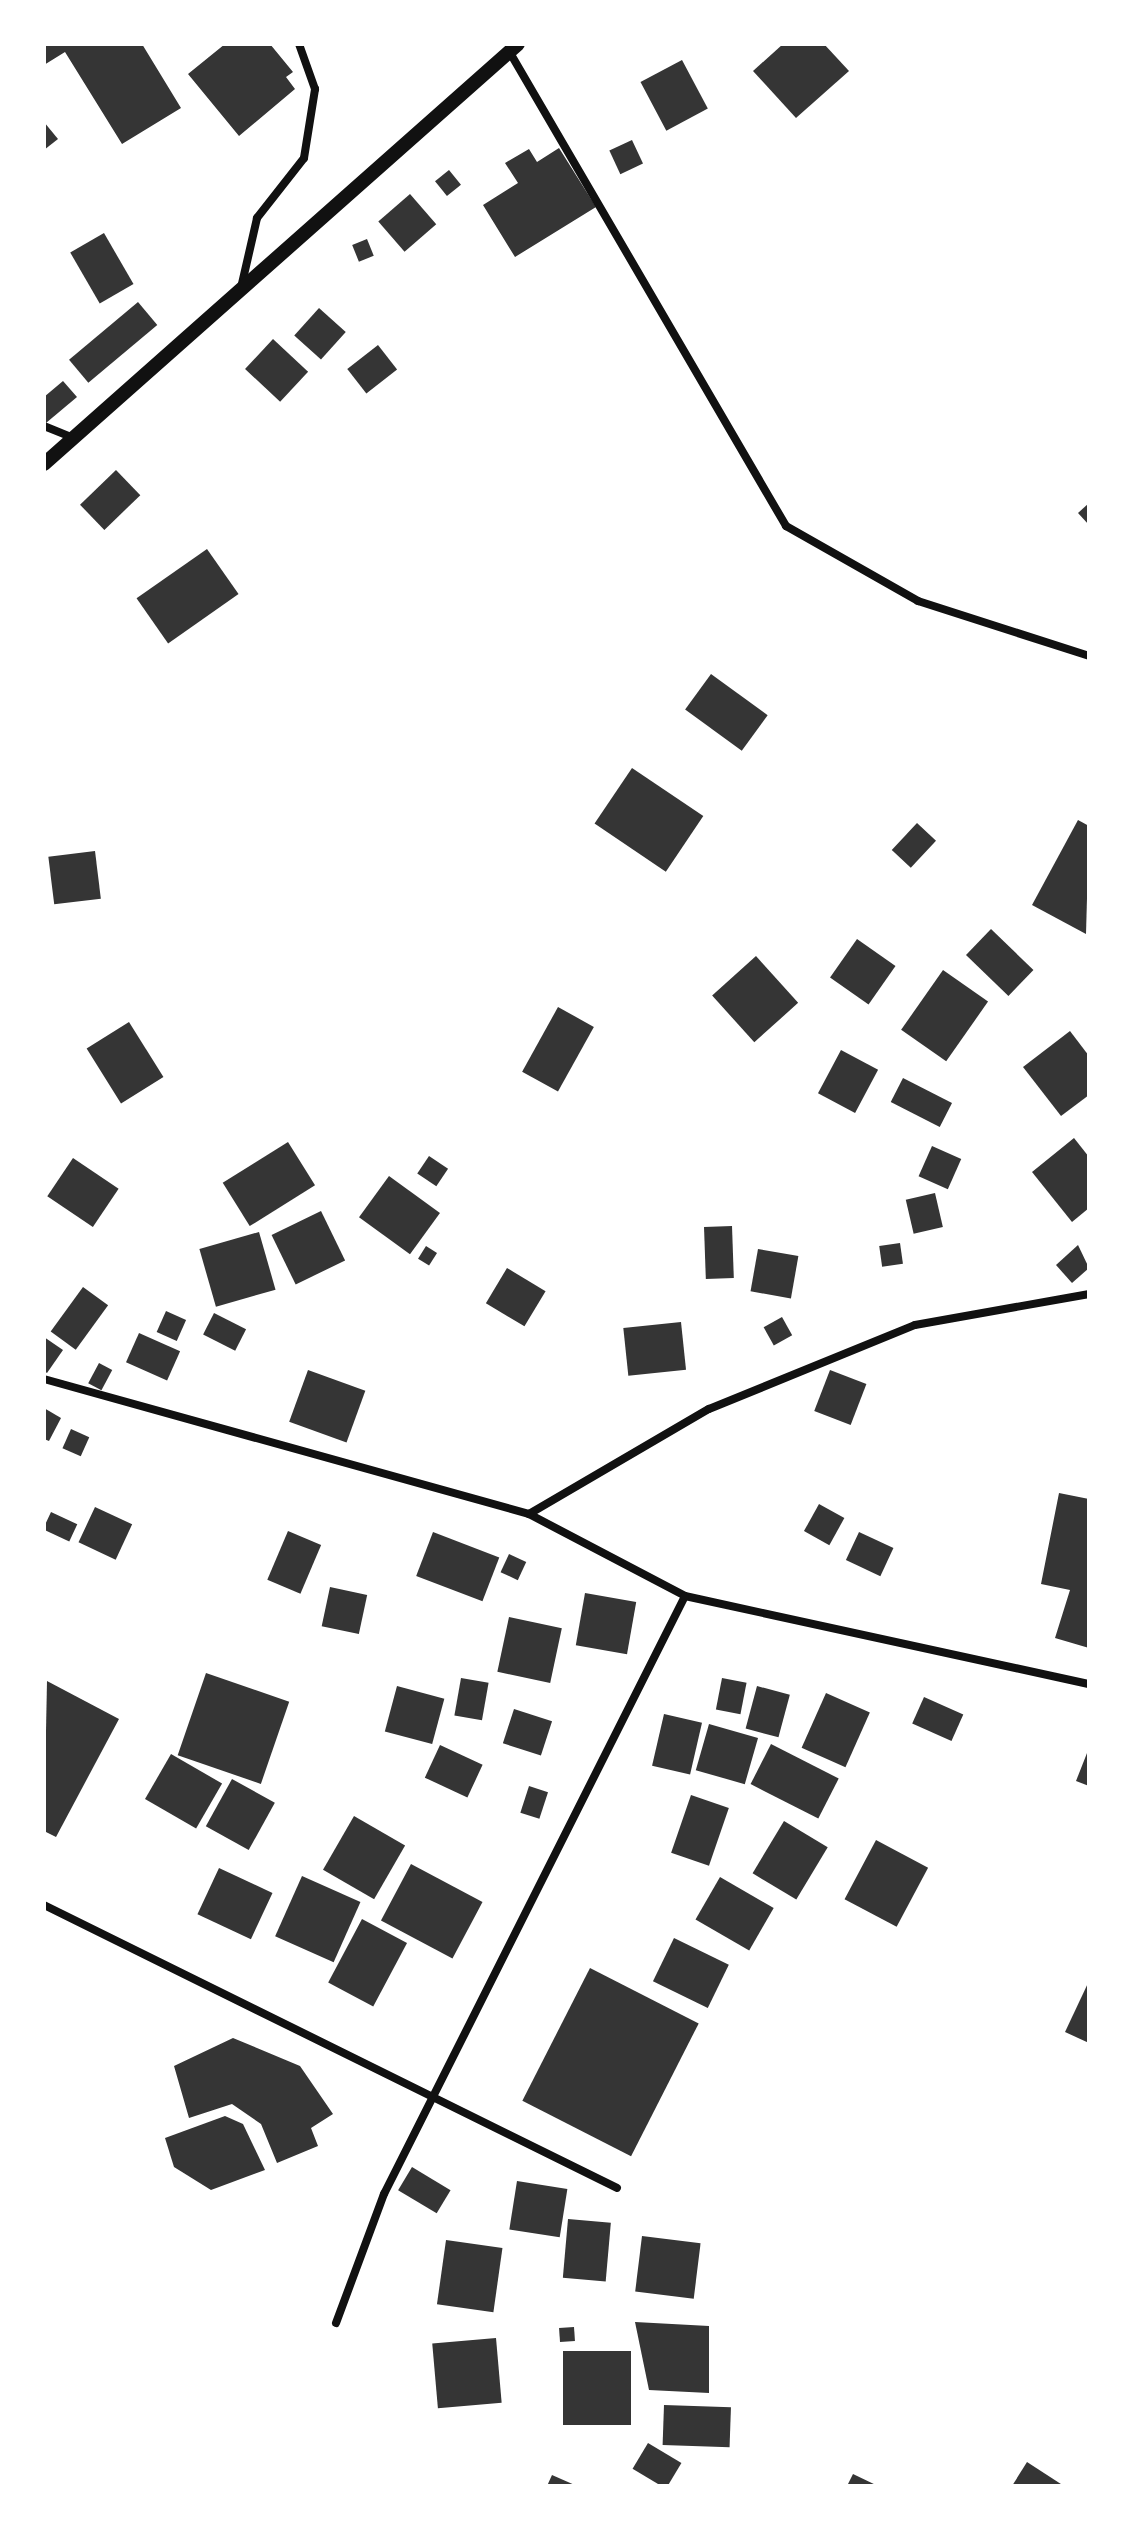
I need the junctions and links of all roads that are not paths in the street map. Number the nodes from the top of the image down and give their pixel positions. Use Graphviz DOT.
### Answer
graph roads {
  1 [pos="299,44"];
  2 [pos="513,48"];
  3 [pos="241,289"];
  4 [pos="44,426"];
  5 [pos="73,438"];
  6 [pos="44,464"];
  7 [pos="1089,656"];
  8 [pos="1089,1294"];
  9 [pos="44,1379"];
  10 [pos="529,1514"];
  11 [pos="685,1596"];
  12 [pos="1089,1684"];
  13 [pos="44,1905"];
  14 [pos="436,2097"];
  15 [pos="617,2188"];
  16 [pos="336,2323"];
  1 -- 3 [label="street"];
  2 -- 3 [label="street"];
  2 -- 7 [label="street"];
  3 -- 5 [label="street"];
  4 -- 5 [label="street"];
  5 -- 6 [label="street"];
  8 -- 10 [label="street"];
  9 -- 10 [label="street"];
  10 -- 11 [label="street"];
  11 -- 12 [label="street"];
  11 -- 14 [label="street"];
  13 -- 14 [label="street"];
  14 -- 15 [label="street"];
  14 -- 16 [label="street"];
}
